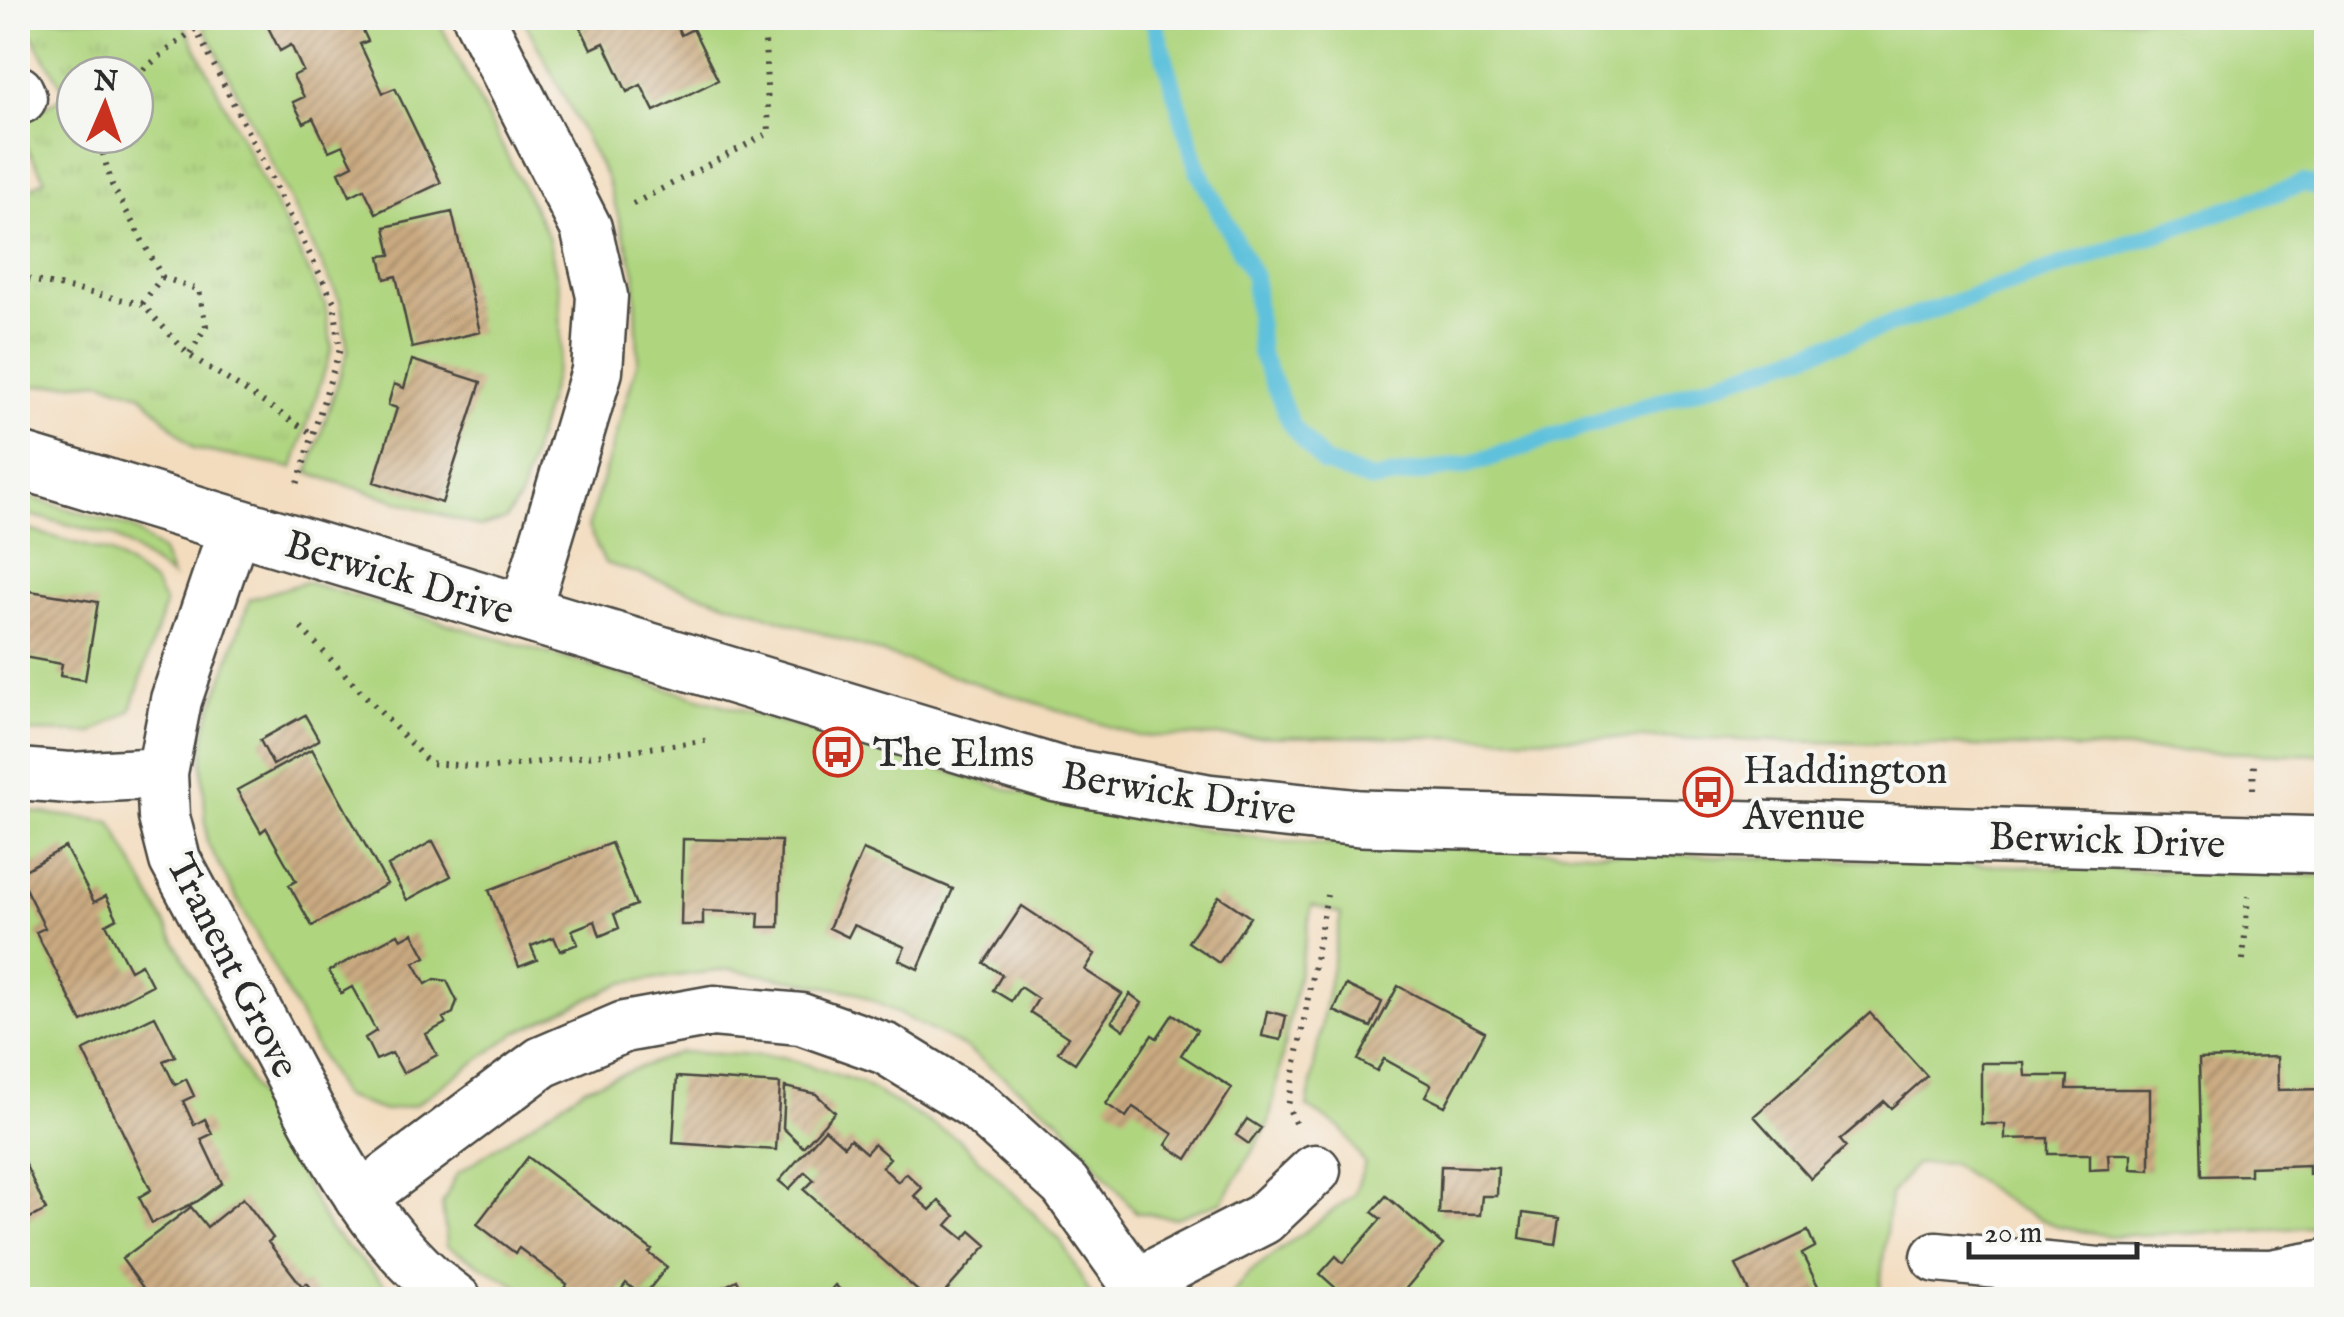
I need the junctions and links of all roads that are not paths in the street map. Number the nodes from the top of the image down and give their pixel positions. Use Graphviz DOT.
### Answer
graph roads {
  1 [pos="479,18"];
  2 [pos="18,460"];
  3 [pos="235,526"];
  4 [pos="524,614"];
  5 [pos="162,773"];
  6 [pos="18,774"];
  7 [pos="2326,845"];
  8 [pos="1315,1170"];
  9 [pos="360,1198"];
  10 [pos="1937,1256"];
  11 [pos="2326,1266"];
  12 [pos="1139,1292"];
  13 [pos="456,1300"];
  1 -- 4 [label="street"];
  2 -- 3 [label="street, Berwick Drive"];
  3 -- 4 [label="street, Berwick Drive"];
  3 -- 5 [label="street, Tranent Grove"];
  4 -- 7 [label="street, Berwick Drive"];
  5 -- 6 [label="street"];
  5 -- 9 [label="street, Tranent Grove"];
  8 -- 12 [label="street"];
  9 -- 12 [label="street"];
  9 -- 13 [label="street, Tranent Grove"];
  10 -- 11 [label="street"];
}
